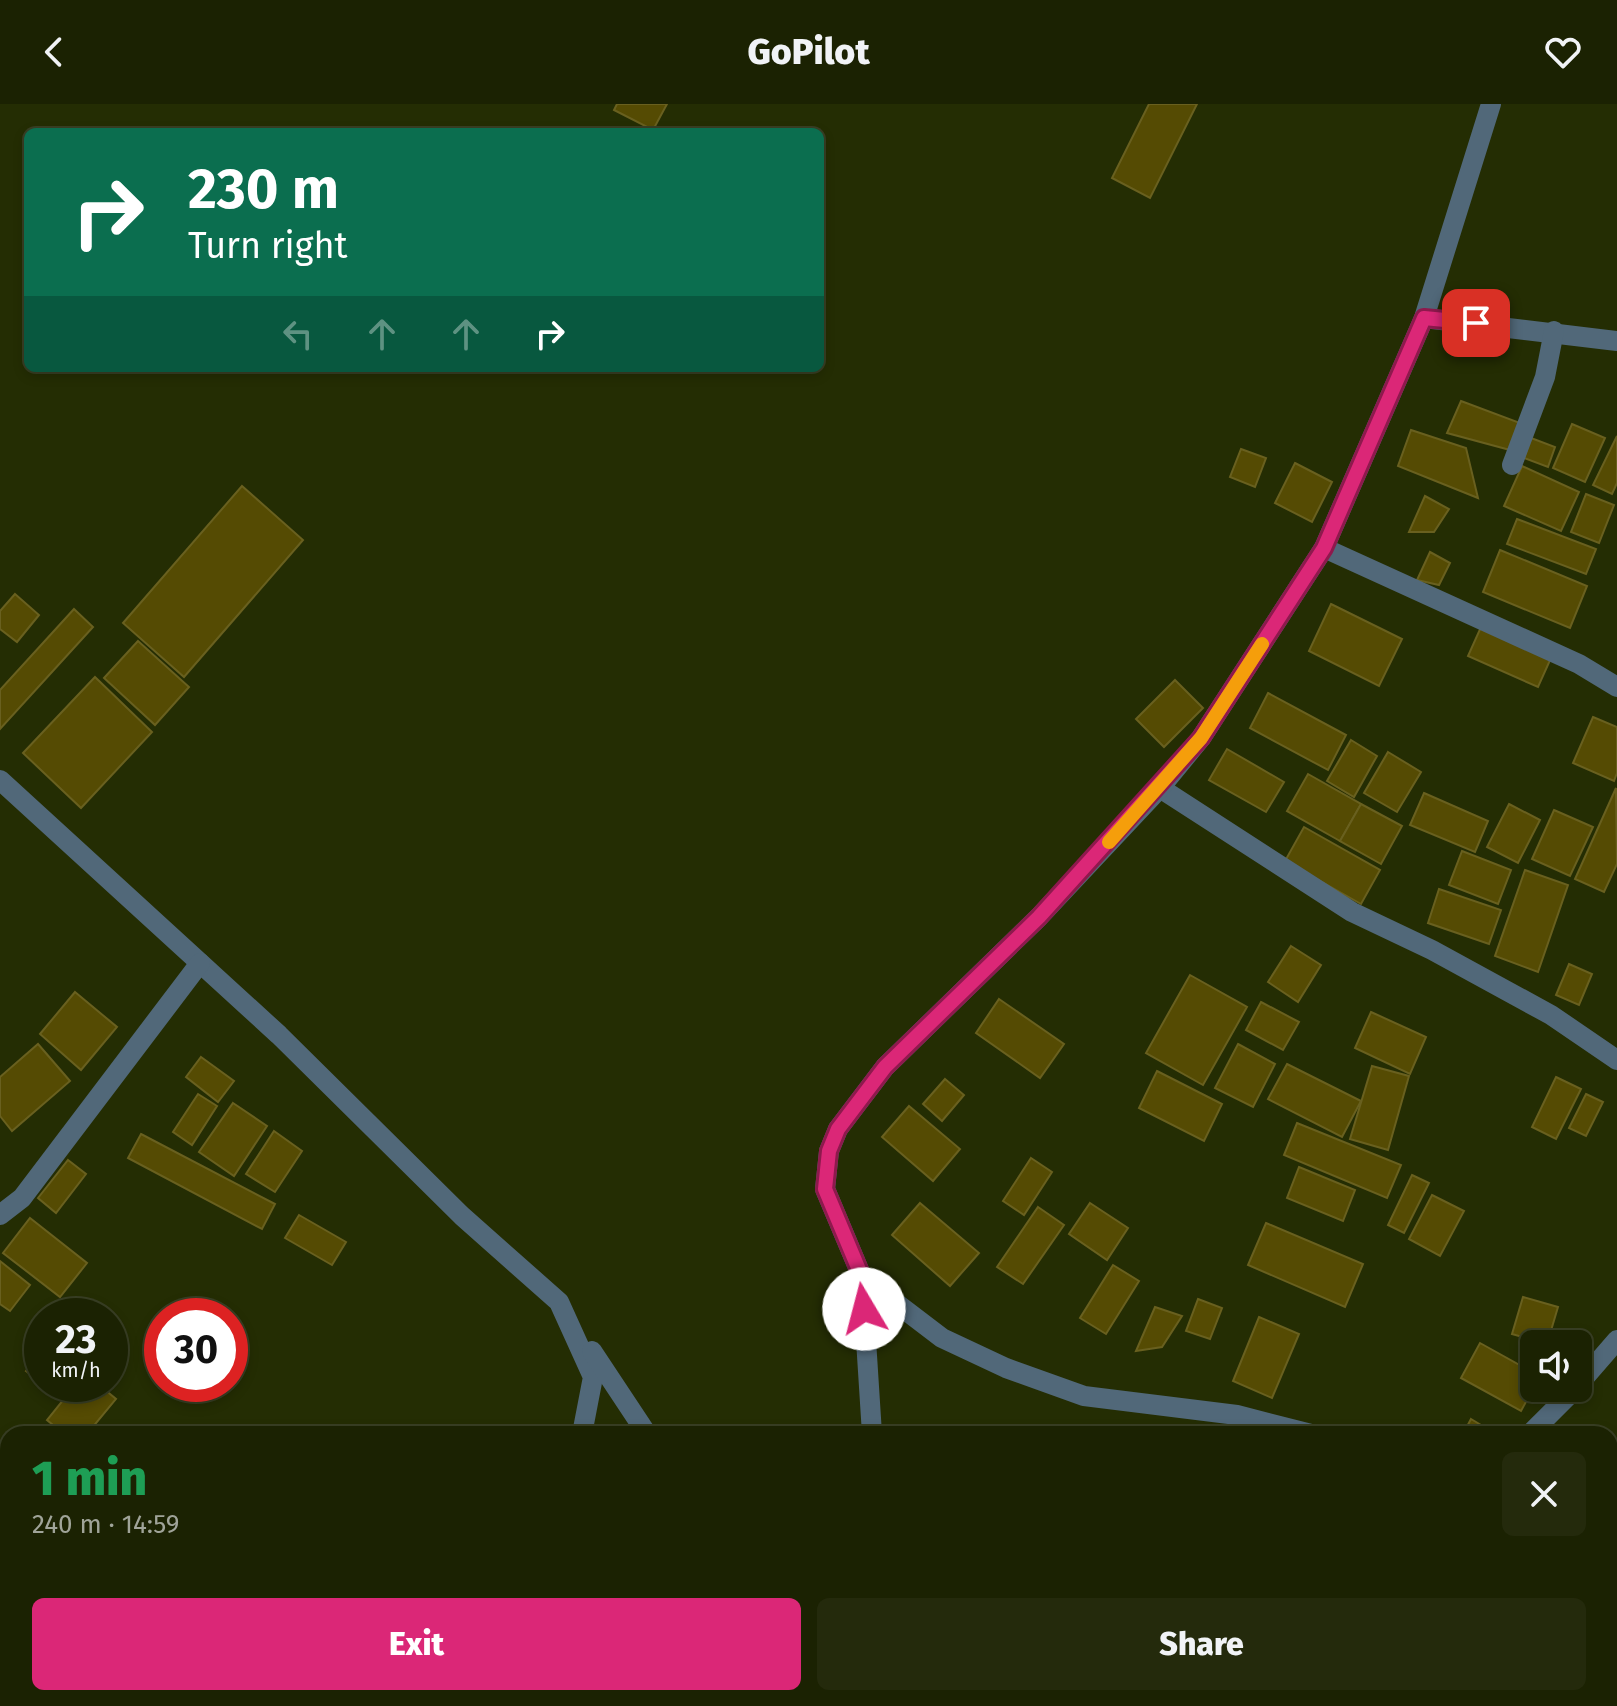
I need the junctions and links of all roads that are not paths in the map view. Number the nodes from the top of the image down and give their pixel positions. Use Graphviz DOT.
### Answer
graph roads {
  1 [pos="1491,104"];
  2 [pos="1424,318"];
  3 [pos="1554,331"];
  4 [pos="1617,341"];
  5 [pos="1512,465"];
  6 [pos="1324,548"];
  7 [pos="1617,687"];
  8 [pos="0,780"];
  9 [pos="1160,788"];
  10 [pos="200,963"];
  11 [pos="1617,1060"];
  12 [pos="0,1215"];
  13 [pos="862,1277"];
  14 [pos="559,1302"];
  15 [pos="1617,1340"];
  16 [pos="1592,1369"];
  17 [pos="1562,1402"];
  18 [pos="584,1426"];
  19 [pos="642,1426"];
  20 [pos="871,1426"];
  21 [pos="1280,1426"];
  22 [pos="1538,1426"];
  1 -- 2 [label="street"];
  2 -- 3 [label="street"];
  2 -- 6 [label="street"];
  3 -- 4 [label="street"];
  3 -- 5 [label="street"];
  6 -- 7 [label="street"];
  6 -- 9 [label="street"];
  8 -- 10 [label="street"];
  9 -- 11 [label="street"];
  9 -- 13 [label="street"];
  10 -- 12 [label="street"];
  10 -- 14 [label="street"];
  13 -- 20 [label="street"];
  13 -- 21 [label="street"];
  14 -- 18 [label="street"];
  14 -- 19 [label="street"];
  15 -- 16 [label="street"];
  17 -- 22 [label="street"];
}
